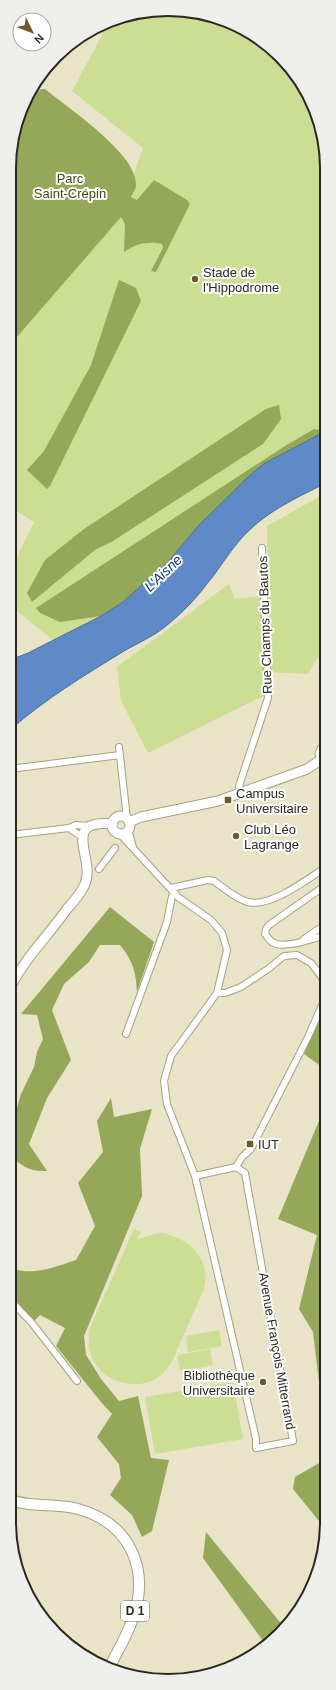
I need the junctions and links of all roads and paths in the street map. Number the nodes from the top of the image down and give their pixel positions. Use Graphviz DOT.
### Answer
graph roads {
  1 [pos="262,548"];
  2 [pos="119,747"];
  3 [pos="120,755"];
  4 [pos="320,763"];
  5 [pos="16,768"];
  6 [pos="240,793"];
  7 [pos="112,824"];
  8 [pos="89,826"];
  9 [pos="126,826"];
  10 [pos="69,828"];
  11 [pos="16,834"];
  12 [pos="82,837"];
  13 [pos="133,847"];
  14 [pos="115,848"];
  15 [pos="99,869"];
  16 [pos="320,871"];
  17 [pos="320,889"];
  18 [pos="173,890"];
  19 [pos="320,928"];
  20 [pos="320,936"];
  21 [pos="301,941"];
  22 [pos="320,975"];
  23 [pos="16,976"];
  24 [pos="217,993"];
  25 [pos="320,1010"];
  26 [pos="126,1034"];
  27 [pos="236,1167"];
  28 [pos="195,1176"];
  29 [pos="16,1306"];
  30 [pos="77,1381"];
  31 [pos="16,1501"];
  32 [pos="112,1663"];
  1 -- 6 [label="street, Rue Champs du Bautos"];
  2 -- 3 [label="street"];
  3 -- 5 [label="street"];
  3 -- 9 [label="street"];
  4 -- 6 [label="main road"];
  6 -- 9 [label="main road"];
  7 -- 8 [label="main road"];
  7 -- 9 [label="main road"];
  7 -- 9 [label="main road"];
  8 -- 10 [label="street"];
  8 -- 12 [label="main road"];
  9 -- 13 [label="street, Avenue François Mitterrand"];
  9 -- 13 [label="street, Avenue François Mitterrand"];
  10 -- 11 [label="street"];
  10 -- 12 [label="street"];
  12 -- 23 [label="main road"];
  13 -- 18 [label="street, Avenue François Mitterrand"];
  14 -- 15 [label="street"];
  16 -- 18 [label="street"];
  17 -- 21 [label="street"];
  18 -- 24 [label="street, Avenue François Mitterrand"];
  18 -- 26 [label="street"];
  19 -- 21 [label="street"];
  20 -- 21 [label="street"];
  22 -- 24 [label="street"];
  24 -- 28 [label="street, Avenue François Mitterrand"];
  25 -- 27 [label="street"];
  27 -- 28 [label="street"];
  27 -- 28 [label="street, Avenue François Mitterrand"];
  29 -- 30 [label="street"];
  31 -- 32 [label="main road, D 1"];
}
